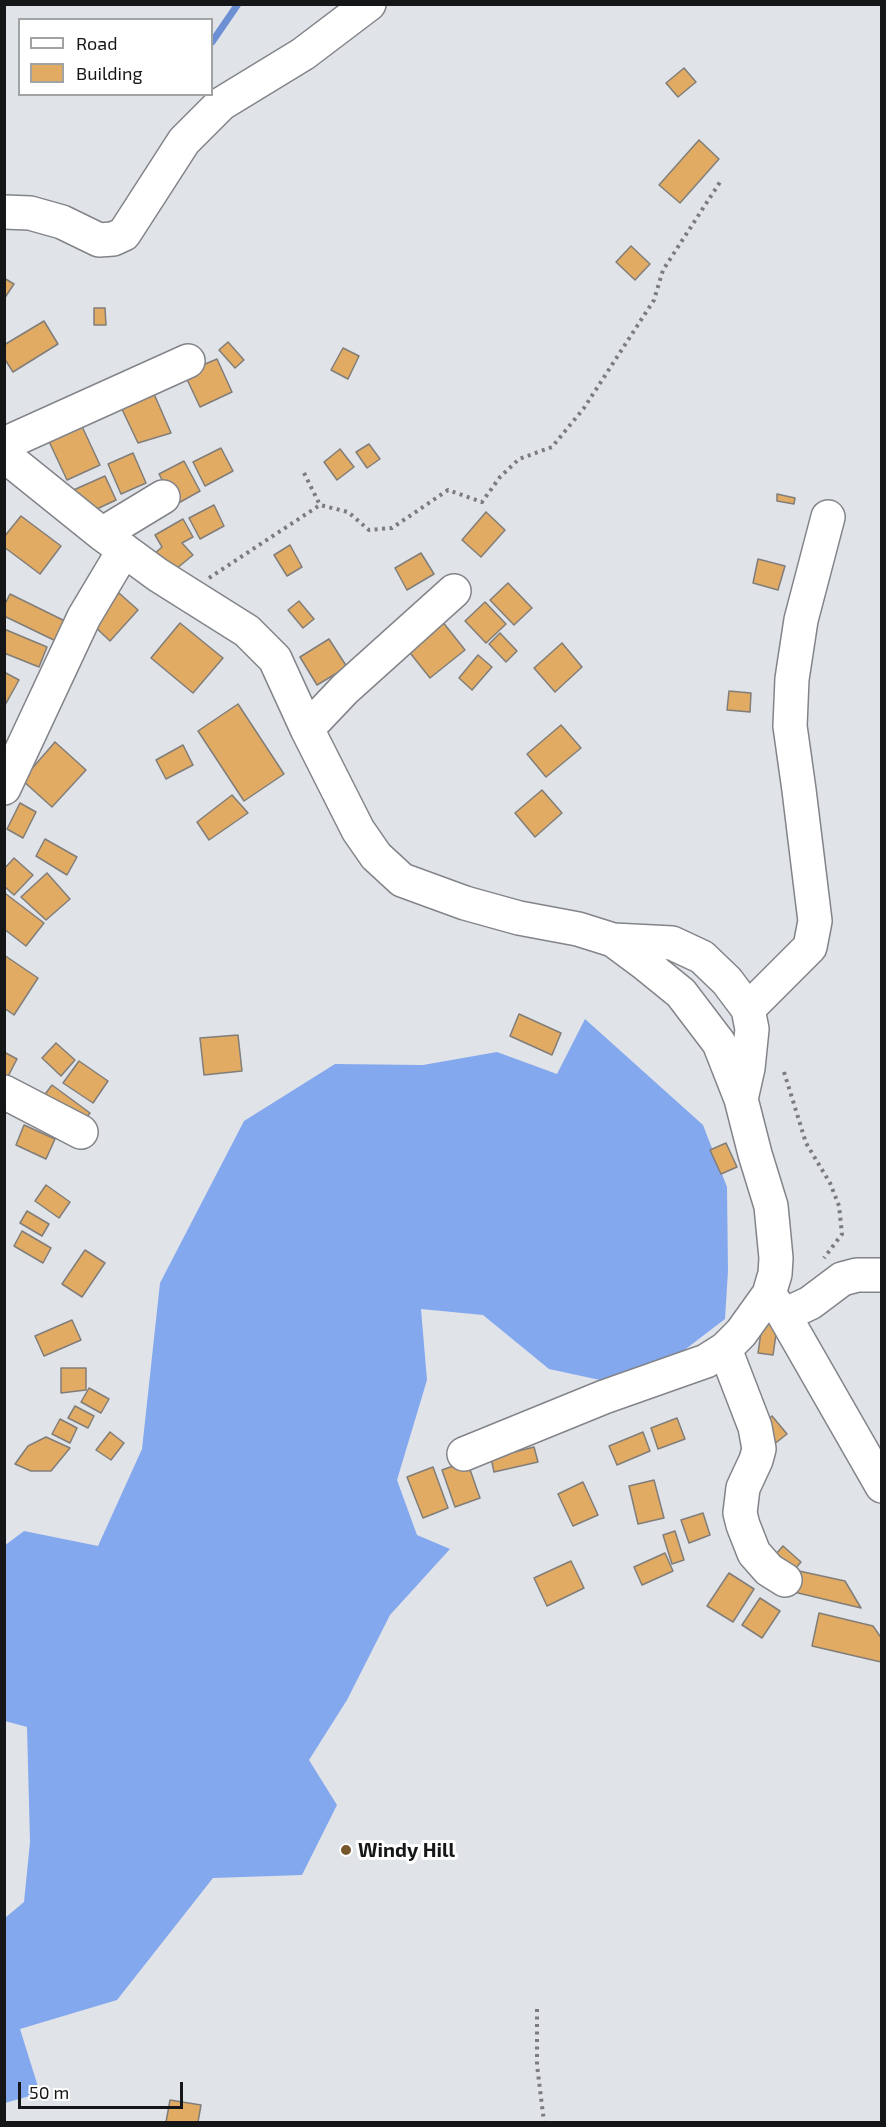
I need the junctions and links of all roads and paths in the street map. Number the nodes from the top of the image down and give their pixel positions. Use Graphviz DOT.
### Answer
graph roads {
  1 [pos="369,4"];
  2 [pos="722,179"];
  3 [pos="4,212"];
  4 [pos="188,362"];
  5 [pos="7,459"];
  6 [pos="304,473"];
  7 [pos="163,497"];
  8 [pos="320,505"];
  9 [pos="828,518"];
  10 [pos="113,542"];
  11 [pos="454,591"];
  12 [pos="186,593"];
  13 [pos="307,729"];
  14 [pos="4,788"];
  15 [pos="613,940"];
  16 [pos="748,1009"];
  17 [pos="784,1072"];
  18 [pos="4,1092"];
  19 [pos="741,1099"];
  20 [pos="81,1132"];
  21 [pos="823,1259"];
  22 [pos="882,1275"];
  23 [pos="777,1305"];
  24 [pos="725,1349"];
  25 [pos="464,1454"];
  26 [pos="882,1485"];
  27 [pos="785,1580"];
  28 [pos="537,2009"];
  29 [pos="544,2122"];
  1 -- 3 [label="street"];
  2 -- 8 [label="path"];
  4 -- 5 [label="street"];
  5 -- 10 [label="street"];
  6 -- 8 [label="path"];
  7 -- 10 [label="street"];
  8 -- 12 [label="path"];
  9 -- 16 [label="street"];
  10 -- 12 [label="street"];
  10 -- 14 [label="street"];
  11 -- 13 [label="street"];
  12 -- 13 [label="street"];
  13 -- 15 [label="street"];
  15 -- 16 [label="street"];
  15 -- 19 [label="street"];
  16 -- 19 [label="street"];
  17 -- 21 [label="path"];
  18 -- 20 [label="street"];
  19 -- 23 [label="street"];
  22 -- 23 [label="street"];
  23 -- 24 [label="street"];
  23 -- 26 [label="street"];
  24 -- 25 [label="street"];
  24 -- 27 [label="street"];
  28 -- 29 [label="path"];
}
